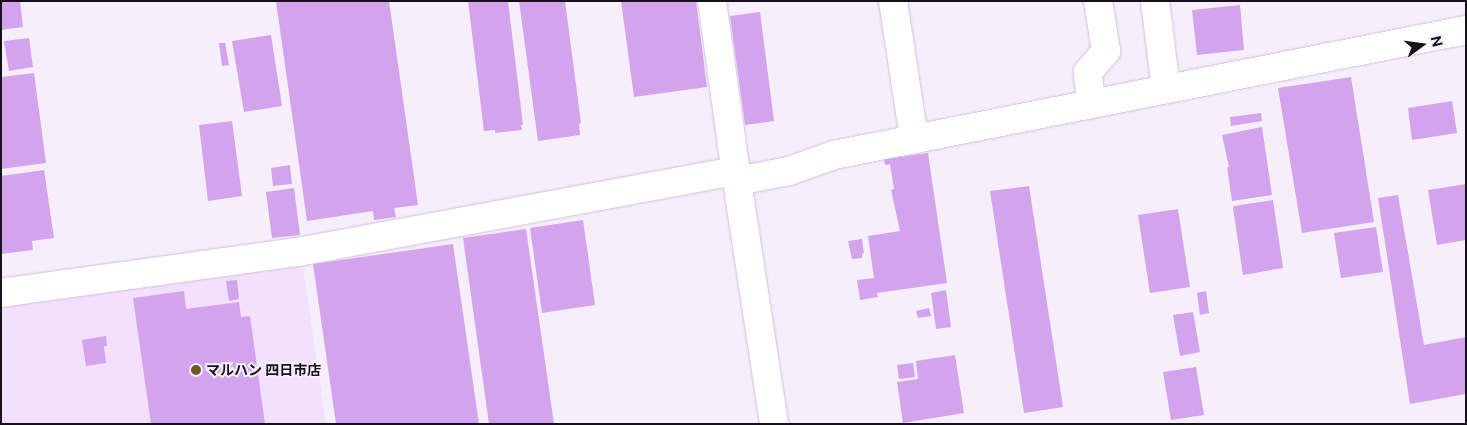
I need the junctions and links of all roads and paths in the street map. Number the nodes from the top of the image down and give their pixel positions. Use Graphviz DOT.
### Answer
graph roads {
  1 [pos="712,1"];
  2 [pos="893,1"];
  3 [pos="1098,1"];
  4 [pos="1156,1"];
  5 [pos="1466,30"];
  6 [pos="1166,89"];
  7 [pos="1091,103"];
  8 [pos="914,139"];
  9 [pos="736,176"];
  10 [pos="1,293"];
  11 [pos="774,424"];
  1 -- 9 [label="street"];
  2 -- 8 [label="street"];
  3 -- 7 [label="street"];
  4 -- 6 [label="street"];
  5 -- 6 [label="street"];
  6 -- 7 [label="street"];
  7 -- 8 [label="street"];
  8 -- 9 [label="street"];
  9 -- 10 [label="street"];
  9 -- 11 [label="street"];
}
